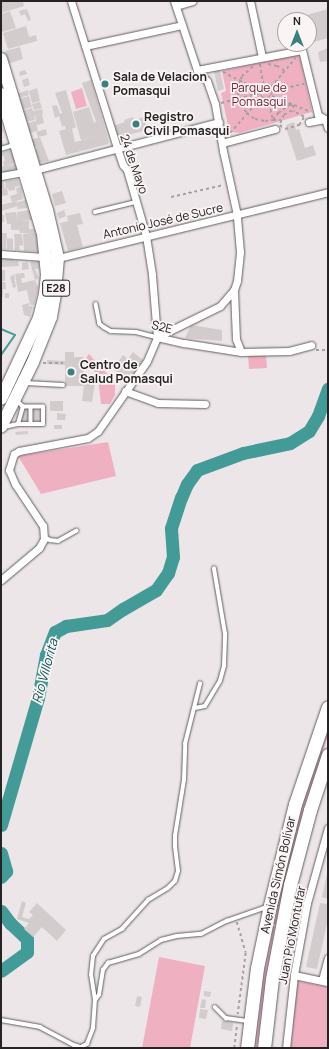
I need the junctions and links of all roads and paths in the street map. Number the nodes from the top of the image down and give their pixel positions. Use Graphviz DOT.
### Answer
graph roads {
  1 [pos="71,1"];
  2 [pos="192,1"];
  3 [pos="250,1"];
  4 [pos="175,4"];
  5 [pos="182,25"];
  6 [pos="85,46"];
  7 [pos="294,52"];
  8 [pos="300,52"];
  9 [pos="302,52"];
  10 [pos="1,59"];
  11 [pos="260,60"];
  12 [pos="268,64"];
  13 [pos="222,65"];
  14 [pos="197,70"];
  15 [pos="285,71"];
  16 [pos="240,81"];
  17 [pos="310,82"];
  18 [pos="264,86"];
  19 [pos="271,88"];
  20 [pos="273,91"];
  21 [pos="260,92"];
  22 [pos="1,94"];
  23 [pos="272,96"];
  24 [pos="262,97"];
  25 [pos="239,98"];
  26 [pos="268,98"];
  27 [pos="215,104"];
  28 [pos="293,105"];
  29 [pos="295,112"];
  30 [pos="247,113"];
  31 [pos="318,115"];
  32 [pos="325,119"];
  33 [pos="273,120"];
  34 [pos="281,120"];
  35 [pos="219,122"];
  36 [pos="310,122"];
  37 [pos="328,128"];
  38 [pos="275,129"];
  39 [pos="222,143"];
  40 [pos="17,144"];
  41 [pos="117,148"];
  42 [pos="1,149"];
  43 [pos="30,171"];
  44 [pos="1,176"];
  45 [pos="230,183"];
  46 [pos="328,192"];
  47 [pos="171,197"];
  48 [pos="136,202"];
  49 [pos="95,212"];
  50 [pos="237,215"];
  51 [pos="146,236"];
  52 [pos="1,254"];
  53 [pos="52,258"];
  54 [pos="234,290"];
  55 [pos="96,304"];
  56 [pos="157,337"];
  57 [pos="312,347"];
  58 [pos="328,350"];
  59 [pos="241,352"];
  60 [pos="33,362"];
  61 [pos="64,364"];
  62 [pos="23,382"];
  63 [pos="63,385"];
  64 [pos="125,392"];
  65 [pos="2,397"];
  66 [pos="17,402"];
  67 [pos="205,404"];
  68 [pos="31,407"];
  69 [pos="18,424"];
  70 [pos="31,424"];
  71 [pos="1,427"];
  72 [pos="76,531"];
  73 [pos="44,536"];
  74 [pos="214,569"];
  75 [pos="1,580"];
  76 [pos="200,684"];
  77 [pos="328,707"];
  78 [pos="196,708"];
  79 [pos="328,755"];
  80 [pos="328,828"];
  81 [pos="327,838"];
  82 [pos="270,905"];
  83 [pos="236,919"];
  84 [pos="328,958"];
  85 [pos="294,975"];
  86 [pos="325,981"];
  87 [pos="95,1000"];
  88 [pos="215,1007"];
  89 [pos="1,1020"];
  90 [pos="237,1020"];
  91 [pos="250,1022"];
  92 [pos="234,1048"];
  93 [pos="247,1048"];
  94 [pos="264,1048"];
  95 [pos="286,1048"];
  1 -- 6 [label="street, 24 de Mayo"];
  2 -- 4 [label="street"];
  3 -- 11 [label="street"];
  4 -- 5 [label="street"];
  5 -- 6 [label="street"];
  5 -- 14 [label="street"];
  6 -- 41 [label="street, 24 de Mayo"];
  7 -- 11 [label="street"];
  8 -- 15 [label="path"];
  9 -- 17 [label="street"];
  10 -- 43 [label="main road, E28"];
  11 -- 13 [label="street"];
  11 -- 16 [label="path"];
  11 -- 18 [label="path"];
  12 -- 15 [label="path"];
  13 -- 14 [label="street"];
  13 -- 16 [label="path"];
  14 -- 27 [label="street"];
  15 -- 19 [label="path"];
  16 -- 21 [label="path"];
  16 -- 25 [label="path"];
  17 -- 20 [label="path"];
  17 -- 31 [label="street"];
  18 -- 19 [label="path"];
  18 -- 21 [label="path"];
  19 -- 20 [label="path"];
  20 -- 23 [label="path"];
  21 -- 24 [label="path"];
  21 -- 25 [label="path"];
  22 -- 40 [label="main road, E28"];
  23 -- 26 [label="path"];
  23 -- 28 [label="path"];
  24 -- 26 [label="path"];
  24 -- 30 [label="path"];
  25 -- 27 [label="path"];
  25 -- 30 [label="path"];
  26 -- 33 [label="path"];
  27 -- 35 [label="street"];
  28 -- 29 [label="path"];
  28 -- 31 [label="path"];
  28 -- 33 [label="path"];
  29 -- 34 [label="path"];
  29 -- 34 [label="path"];
  30 -- 33 [label="path"];
  30 -- 39 [label="path"];
  31 -- 32 [label="street"];
  32 -- 36 [label="street"];
  32 -- 37 [label="street"];
  33 -- 34 [label="path"];
  33 -- 38 [label="path"];
  35 -- 39 [label="street"];
  35 -- 41 [label="street"];
  38 -- 39 [label="street"];
  39 -- 45 [label="street"];
  40 -- 42 [label="lane"];
  40 -- 43 [label="main road, E28"];
  41 -- 43 [label="street"];
  41 -- 48 [label="street, 24 de Mayo"];
  43 -- 44 [label="street"];
  43 -- 53 [label="main road, E28"];
  45 -- 47 [label="path"];
  45 -- 50 [label="street"];
  46 -- 50 [label="street, Antonio José de Sucre"];
  48 -- 49 [label="lane"];
  48 -- 51 [label="street, 24 de Mayo"];
  50 -- 51 [label="street, Antonio José de Sucre"];
  50 -- 54 [label="street"];
  51 -- 53 [label="street, Antonio José de Sucre"];
  51 -- 56 [label="street, 24 de Mayo"];
  52 -- 53 [label="street, Antonio José de Sucre"];
  53 -- 60 [label="main road, E28"];
  53 -- 65 [label="main road, E28"];
  54 -- 56 [label="street"];
  54 -- 59 [label="street"];
  55 -- 56 [label="lane, S2E"];
  56 -- 59 [label="street, S2E"];
  56 -- 64 [label="street"];
  57 -- 58 [label="path"];
  57 -- 59 [label="street, S2E"];
  60 -- 61 [label="path"];
  60 -- 62 [label="main road, E28"];
  62 -- 63 [label="lane"];
  62 -- 66 [label="main road, E28"];
  64 -- 67 [label="street"];
  64 -- 73 [label="street"];
  65 -- 66 [label="main road"];
  66 -- 68 [label="lane"];
  66 -- 69 [label="lane"];
  66 -- 71 [label="main road, E28"];
  68 -- 70 [label="lane"];
  68 -- 70 [label="lane"];
  69 -- 70 [label="lane"];
  69 -- 71 [label="lane"];
  72 -- 73 [label="lane"];
  73 -- 75 [label="street"];
  74 -- 78 [label="lane"];
  76 -- 78 [label="lane"];
  77 -- 82 [label="highway, Avenida Simón Bolívar"];
  78 -- 87 [label="lane"];
  79 -- 94 [label="highway, Avenida Simón Bolívar"];
  80 -- 81 [label="street, Juan Pio Montufar"];
  81 -- 85 [label="street, Juan Pio Montufar"];
  82 -- 83 [label="lane"];
  82 -- 91 [label="highway, Avenida Simón Bolívar"];
  83 -- 87 [label="lane"];
  83 -- 90 [label="path"];
  84 -- 86 [label="street"];
  85 -- 86 [label="street"];
  85 -- 95 [label="street, Juan Pio Montufar"];
  87 -- 89 [label="lane"];
  88 -- 90 [label="lane"];
  90 -- 91 [label="lane"];
  90 -- 92 [label="path"];
  91 -- 93 [label="highway, Avenida Simón Bolívar"];
}
